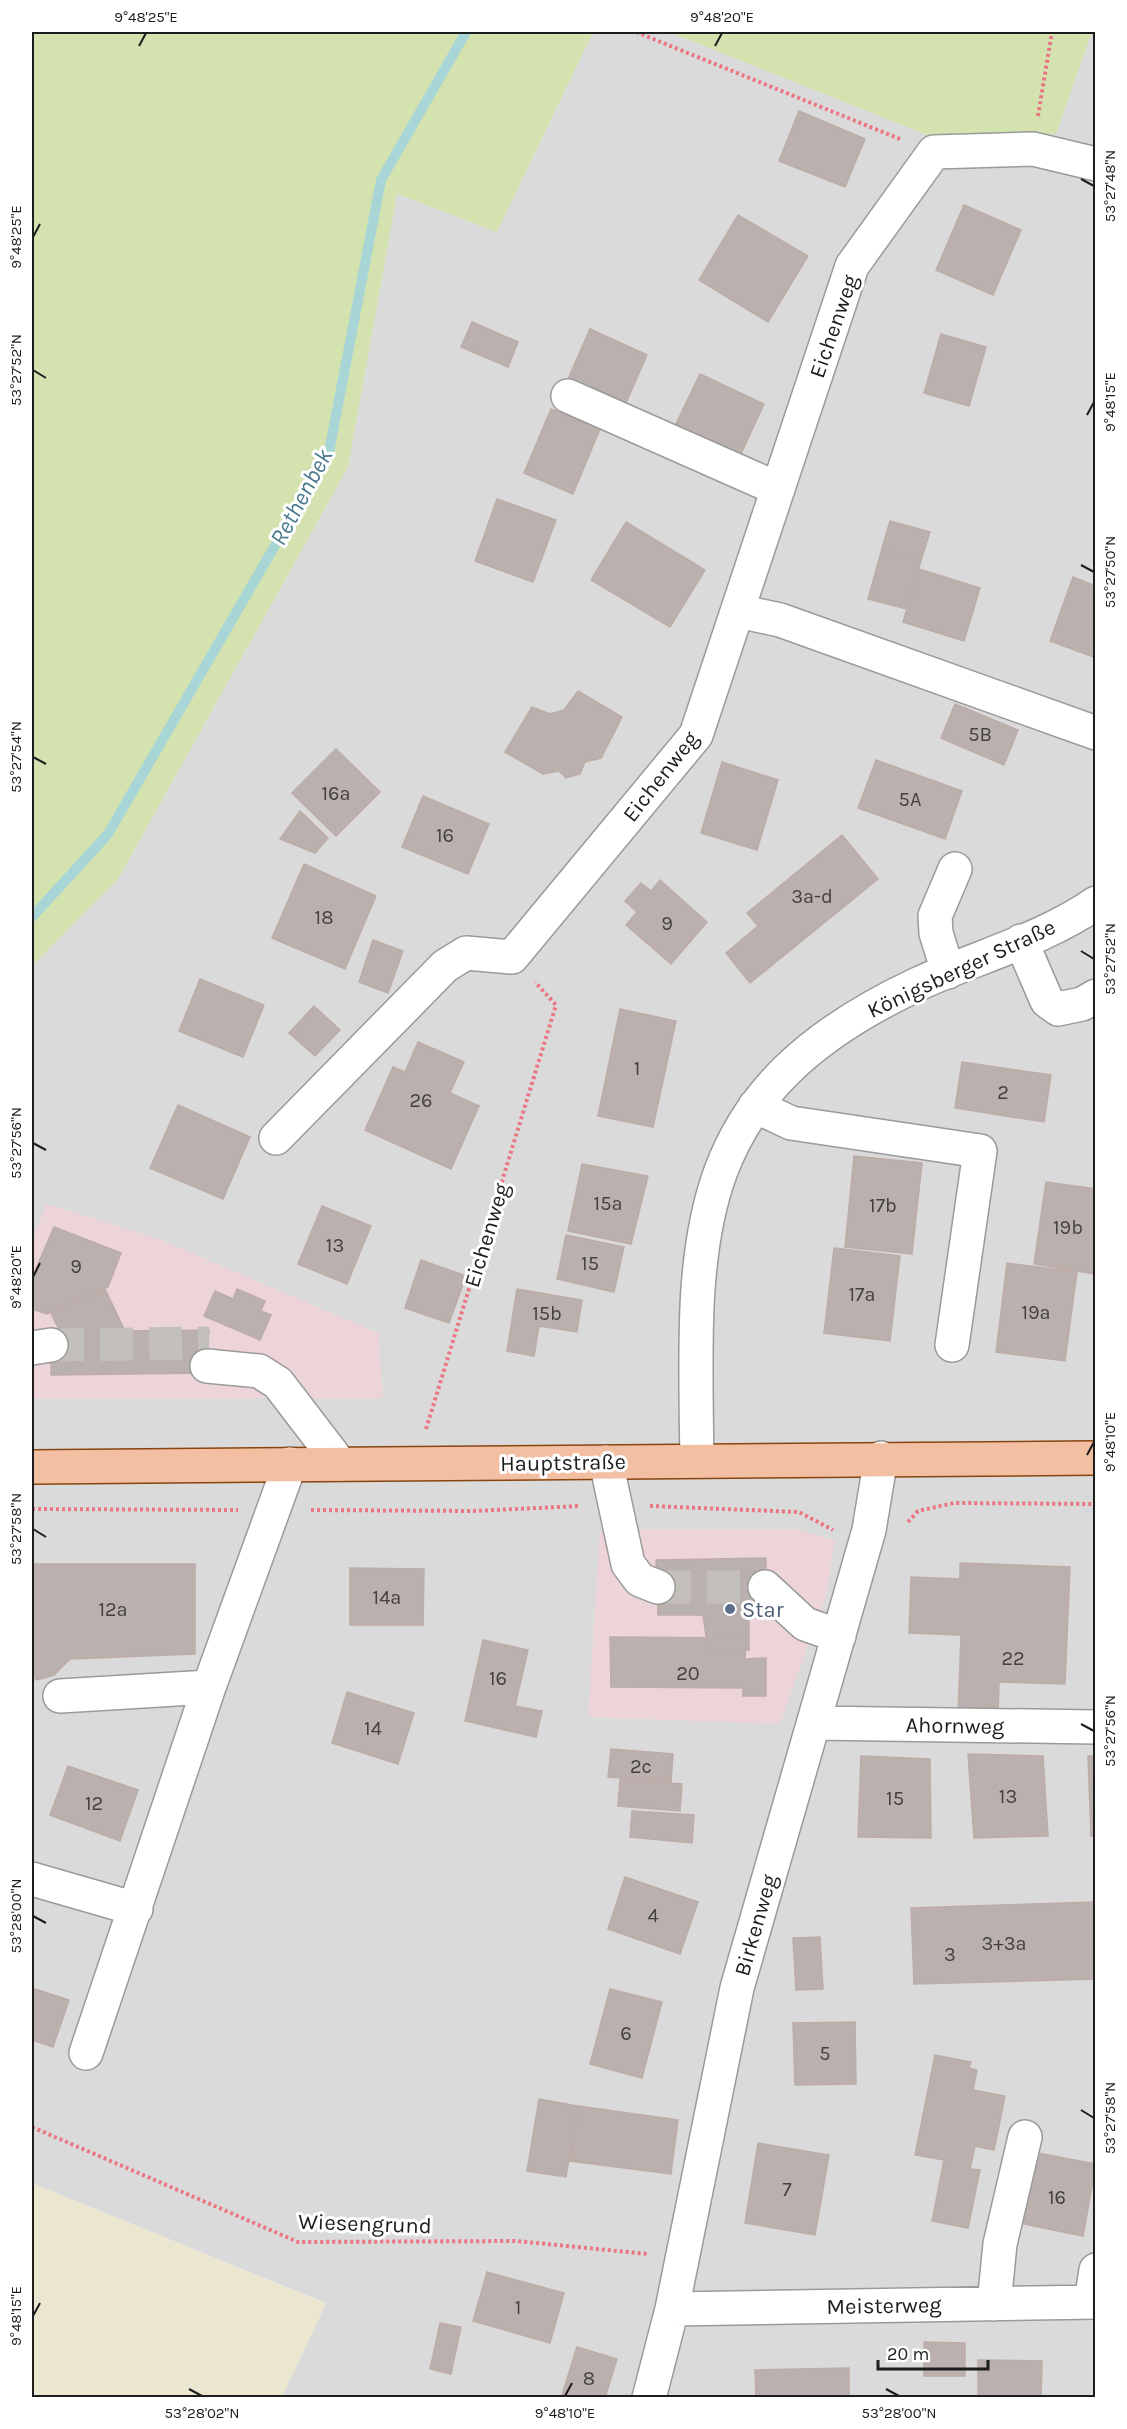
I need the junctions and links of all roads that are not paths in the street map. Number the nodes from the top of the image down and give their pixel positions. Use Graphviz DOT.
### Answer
graph roads {
  1 [pos="1095,164"];
  2 [pos="568,396"];
  3 [pos="778,489"];
  4 [pos="738,611"];
  5 [pos="1095,733"];
  6 [pos="955,869"];
  7 [pos="1095,903"];
  8 [pos="1021,941"];
  9 [pos="948,972"];
  10 [pos="1095,996"];
  11 [pos="755,1106"];
  12 [pos="276,1138"];
  13 [pos="952,1345"];
  14 [pos="208,1354"];
  15 [pos="881,1458"];
  16 [pos="1095,1458"];
  17 [pos="698,1460"];
  18 [pos="606,1462"];
  19 [pos="290,1464"];
  20 [pos="340,1464"];
  21 [pos="32,1467"];
  22 [pos="658,1587"];
  23 [pos="765,1587"];
  24 [pos="839,1636"];
  25 [pos="209,1687"];
  26 [pos="60,1696"];
  27 [pos="815,1723"];
  28 [pos="1095,1727"];
  29 [pos="32,1880"];
  30 [pos="135,1909"];
  31 [pos="86,2053"];
  32 [pos="1025,2137"];
  33 [pos="1095,2270"];
  34 [pos="1093,2302"];
  35 [pos="994,2304"];
  36 [pos="672,2309"];
  37 [pos="649,2397"];
  1 -- 3 [label="street, Eichenweg"];
  2 -- 3 [label="street"];
  3 -- 4 [label="street, Eichenweg"];
  4 -- 5 [label="street"];
  4 -- 12 [label="street, Eichenweg"];
  6 -- 9 [label="street"];
  7 -- 8 [label="street, Königsberger Straße"];
  8 -- 9 [label="street, Königsberger Straße"];
  8 -- 10 [label="street"];
  9 -- 11 [label="street, Königsberger Straße"];
  11 -- 13 [label="street"];
  11 -- 17 [label="street, Königsberger Straße"];
  14 -- 20 [label="street"];
  15 -- 16 [label="main road, Hauptstraße"];
  15 -- 17 [label="main road, Hauptstraße"];
  15 -- 24 [label="street, Birkenweg"];
  17 -- 18 [label="main road, Hauptstraße"];
  18 -- 20 [label="main road, Hauptstraße"];
  18 -- 22 [label="street"];
  19 -- 20 [label="main road, Hauptstraße"];
  19 -- 21 [label="main road, Hauptstraße"];
  19 -- 25 [label="street"];
  23 -- 24 [label="street"];
  24 -- 27 [label="street, Birkenweg"];
  25 -- 26 [label="street"];
  25 -- 30 [label="street"];
  27 -- 28 [label="street, Ahornweg"];
  27 -- 36 [label="street, Birkenweg"];
  29 -- 30 [label="street"];
  30 -- 31 [label="street"];
  32 -- 35 [label="street"];
  33 -- 34 [label="street"];
  34 -- 35 [label="street, Meisterweg"];
  35 -- 36 [label="street, Meisterweg"];
  36 -- 37 [label="street, Birkenweg"];
}
